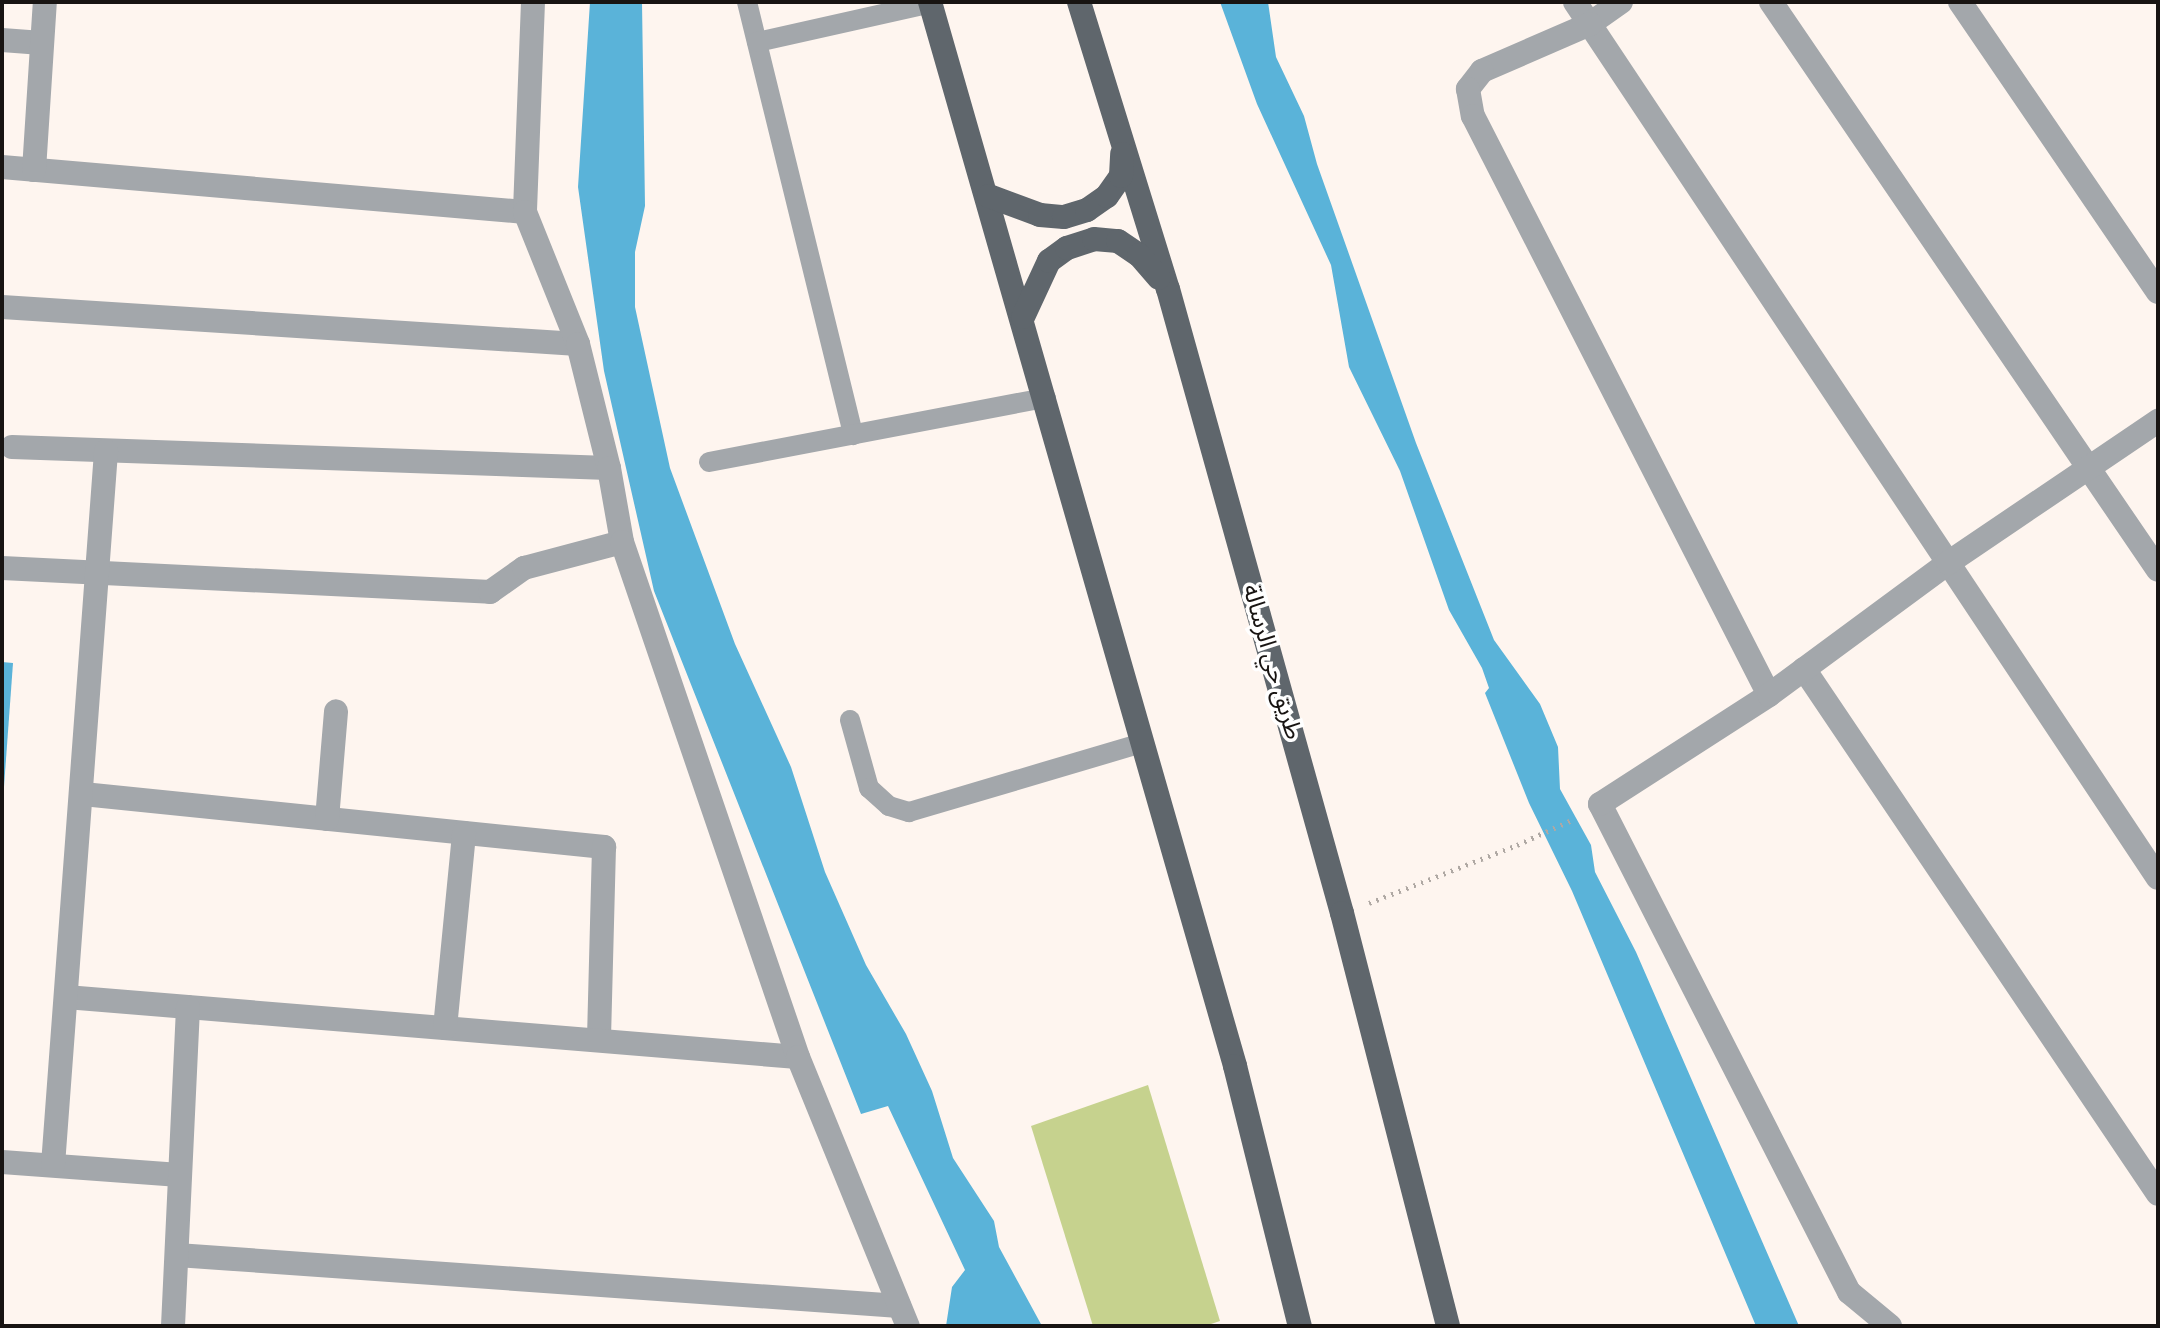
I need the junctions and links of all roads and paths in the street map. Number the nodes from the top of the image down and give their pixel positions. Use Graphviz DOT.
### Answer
graph roads {
  1 [pos="45,2"];
  2 [pos="533,2"];
  3 [pos="747,2"];
  4 [pos="1079,2"];
  5 [pos="1575,2"];
  6 [pos="1621,2"];
  7 [pos="1771,2"];
  8 [pos="1960,2"];
  9 [pos="931,3"];
  10 [pos="1590,24"];
  11 [pos="2,40"];
  12 [pos="757,42"];
  13 [pos="42,43"];
  14 [pos="1123,149"];
  15 [pos="2,167"];
  16 [pos="34,170"];
  17 [pos="989,196"];
  18 [pos="525,212"];
  19 [pos="1168,289"];
  20 [pos="2158,292"];
  21 [pos="2,307"];
  22 [pos="1023,317"];
  23 [pos="578,344"];
  24 [pos="1046,398"];
  25 [pos="2158,421"];
  26 [pos="853,435"];
  27 [pos="12,447"];
  28 [pos="106,451"];
  29 [pos="709,462"];
  30 [pos="609,468"];
  31 [pos="2089,468"];
  32 [pos="622,542"];
  33 [pos="1948,563"];
  34 [pos="2,568"];
  35 [pos="2158,570"];
  36 [pos="98,574"];
  37 [pos="1804,669"];
  38 [pos="1769,695"];
  39 [pos="336,711"];
  40 [pos="850,720"];
  41 [pos="1142,743"];
  42 [pos="83,794"];
  43 [pos="1588,812"];
  44 [pos="327,819"];
  45 [pos="464,833"];
  46 [pos="2158,878"];
  47 [pos="1342,913"];
  48 [pos="66,997"];
  49 [pos="188,1007"];
  50 [pos="445,1028"];
  51 [pos="599,1040"];
  52 [pos="798,1057"];
  53 [pos="2,1162"];
  54 [pos="53,1165"];
  55 [pos="180,1175"];
  56 [pos="2158,1194"];
  57 [pos="177,1255"];
  58 [pos="903,1316"];
  59 [pos="173,1326"];
  60 [pos="1300,1326"];
  61 [pos="1448,1326"];
  62 [pos="1890,1326"];
  1 -- 13 [label="street"];
  2 -- 18 [label="street"];
  3 -- 12 [label="lane"];
  4 -- 14 [label="main road, طريق حي الرسالة"];
  5 -- 10 [label="street"];
  6 -- 10 [label="street"];
  7 -- 31 [label="street"];
  8 -- 20 [label="street"];
  9 -- 12 [label="lane"];
  9 -- 17 [label="main road"];
  10 -- 33 [label="street"];
  10 -- 38 [label="street"];
  11 -- 13 [label="street"];
  12 -- 26 [label="lane"];
  13 -- 16 [label="street"];
  14 -- 17 [label="main road"];
  14 -- 19 [label="main road, طريق حي الرسالة"];
  15 -- 16 [label="street"];
  16 -- 18 [label="street"];
  17 -- 22 [label="main road"];
  18 -- 23 [label="street"];
  19 -- 22 [label="main road"];
  19 -- 47 [label="main road, طريق حي الرسالة"];
  21 -- 23 [label="street"];
  22 -- 24 [label="main road"];
  23 -- 30 [label="street"];
  24 -- 26 [label="lane"];
  24 -- 41 [label="main road"];
  25 -- 31 [label="street"];
  26 -- 29 [label="lane"];
  27 -- 28 [label="street"];
  28 -- 30 [label="street"];
  28 -- 36 [label="street"];
  30 -- 32 [label="street"];
  31 -- 33 [label="street"];
  31 -- 35 [label="street"];
  32 -- 36 [label="street"];
  32 -- 52 [label="street"];
  33 -- 37 [label="street"];
  33 -- 46 [label="street"];
  34 -- 36 [label="street"];
  36 -- 42 [label="street"];
  37 -- 38 [label="street"];
  37 -- 56 [label="street"];
  38 -- 62 [label="street"];
  39 -- 44 [label="street"];
  40 -- 41 [label="lane"];
  41 -- 60 [label="main road"];
  42 -- 44 [label="street"];
  42 -- 48 [label="street"];
  43 -- 47 [label="path"];
  44 -- 45 [label="street"];
  45 -- 50 [label="street"];
  45 -- 51 [label="street"];
  47 -- 61 [label="main road, طريق حي الرسالة"];
  48 -- 49 [label="street"];
  48 -- 54 [label="street"];
  49 -- 50 [label="street"];
  49 -- 55 [label="street"];
  50 -- 51 [label="street"];
  51 -- 52 [label="street"];
  52 -- 58 [label="street"];
  53 -- 54 [label="street"];
  54 -- 55 [label="street"];
  55 -- 57 [label="street"];
  57 -- 58 [label="street"];
  57 -- 59 [label="street"];
}
